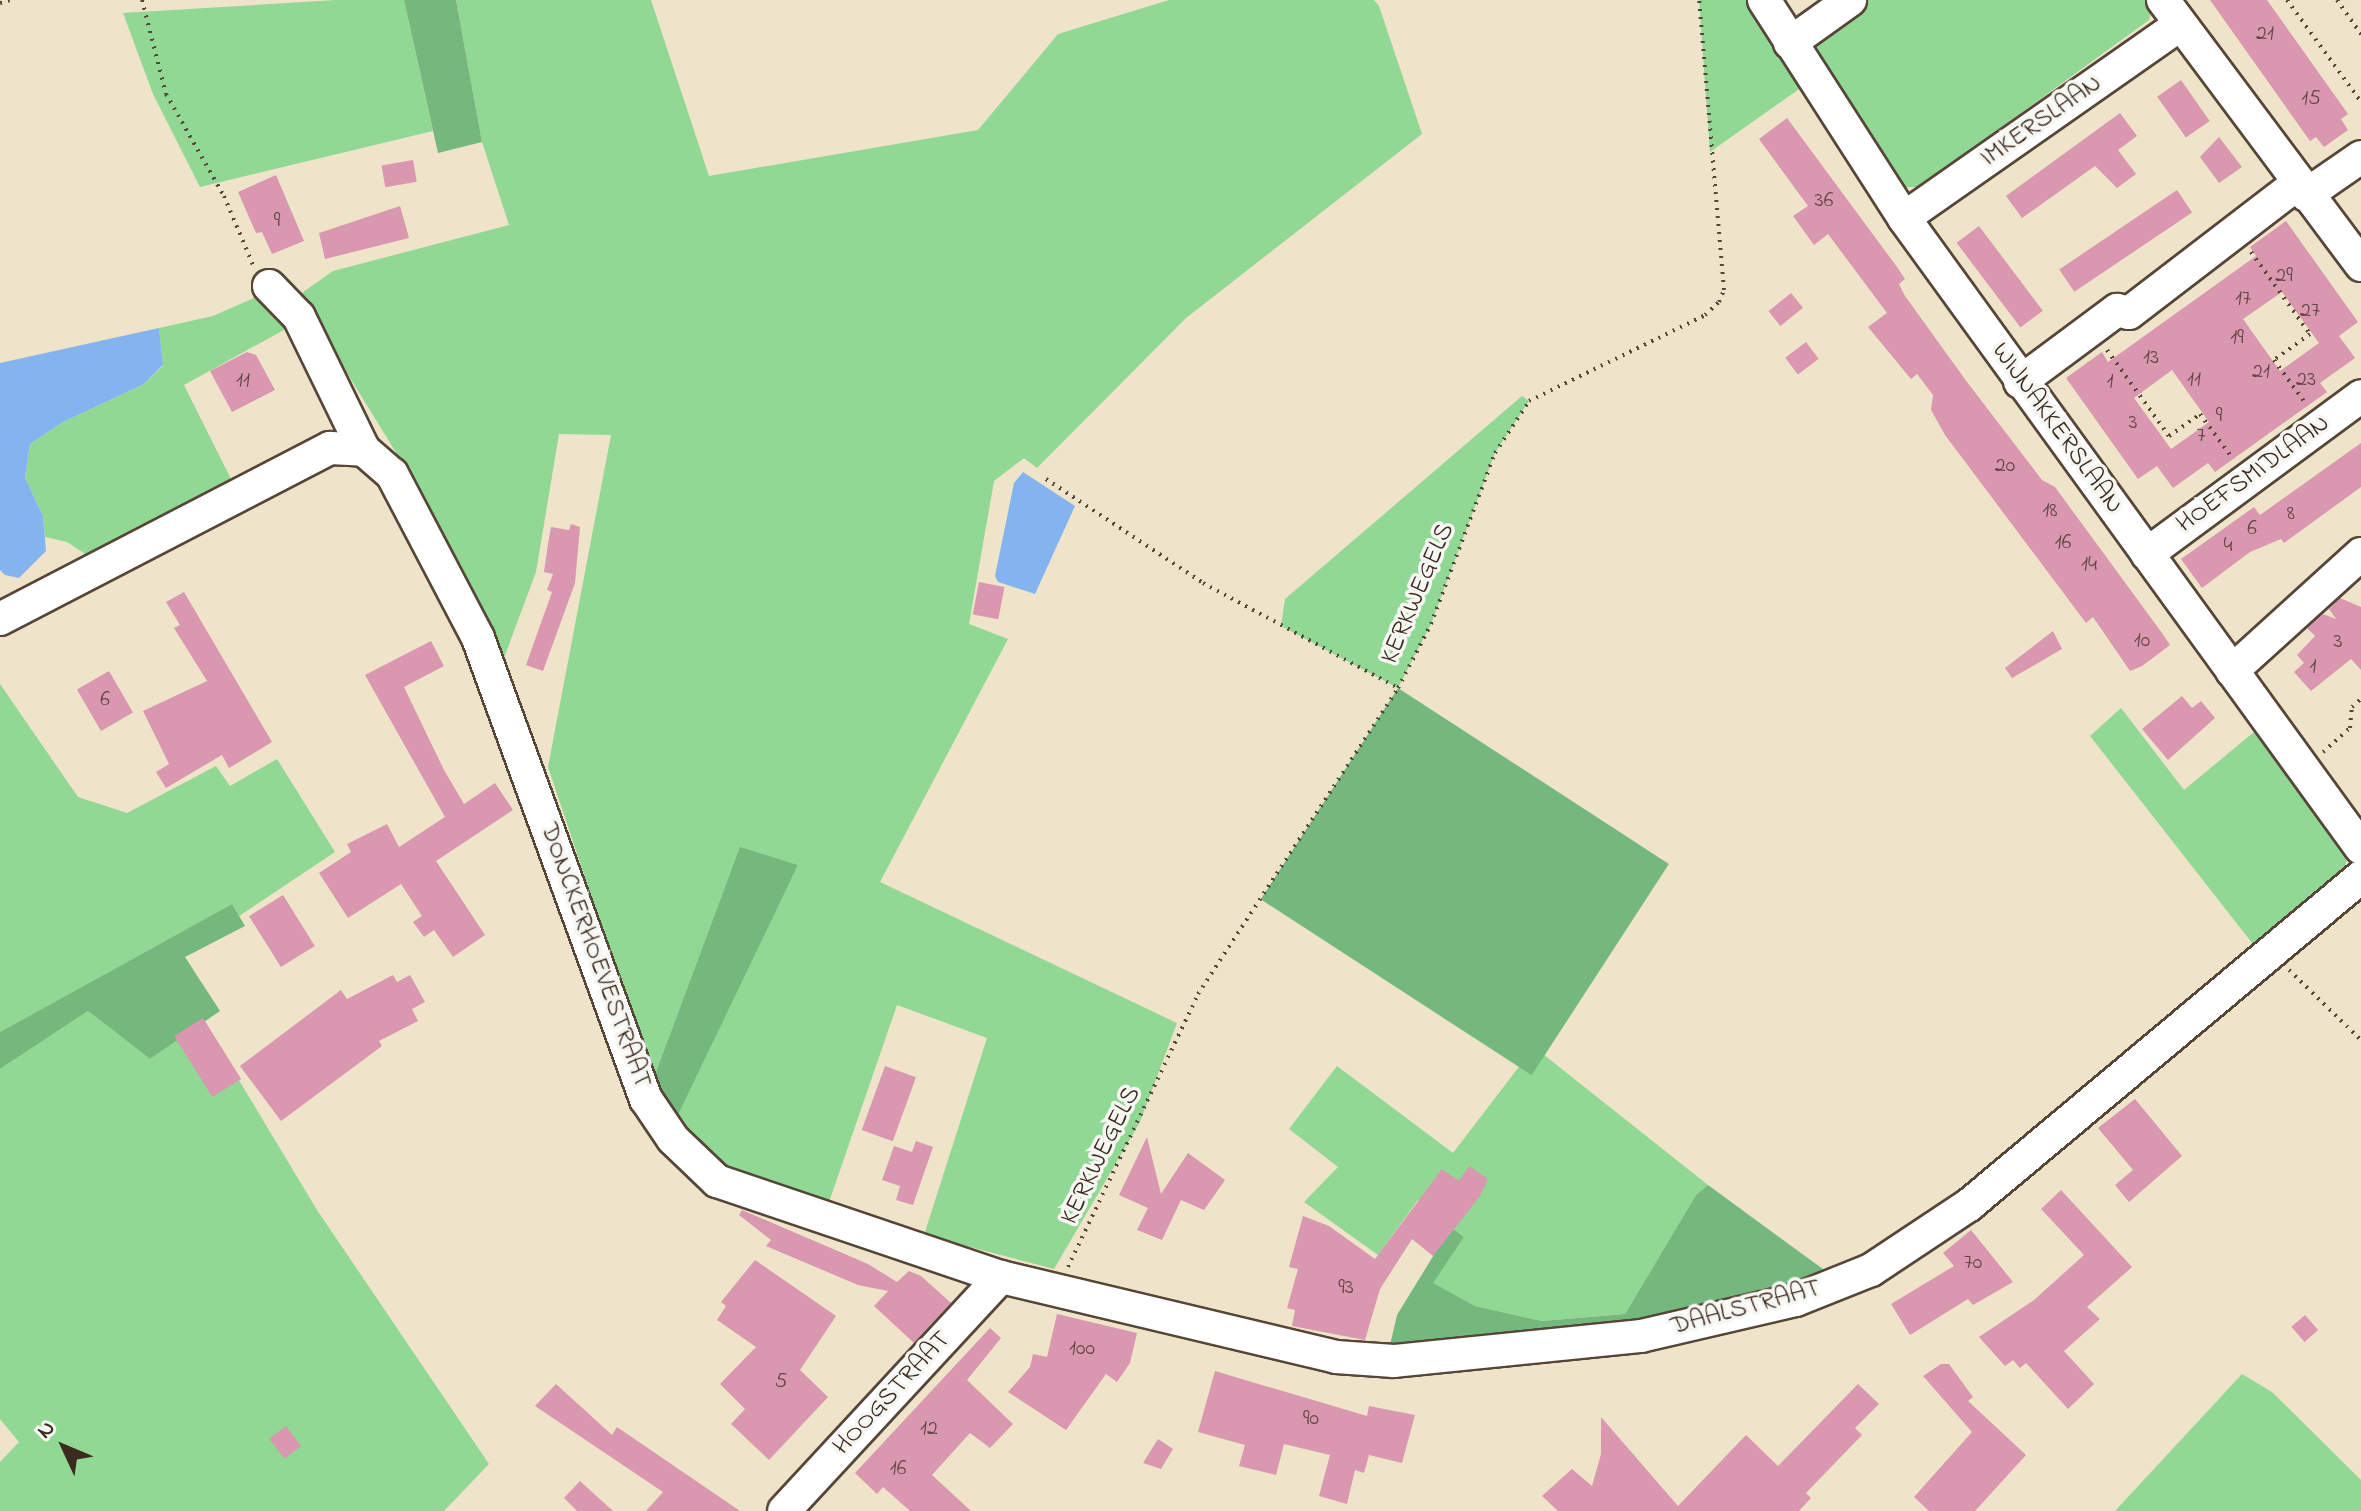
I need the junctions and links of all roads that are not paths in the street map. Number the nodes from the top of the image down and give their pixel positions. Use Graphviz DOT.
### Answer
graph roads {
  1 [pos="1764,0"];
  2 [pos="1850,0"];
  3 [pos="2171,13"];
  4 [pos="1790,43"];
  5 [pos="2361,157"];
  6 [pos="2302,189"];
  7 [pos="1904,218"];
  8 [pos="2361,265"];
  9 [pos="269,286"];
  10 [pos="2020,382"];
  11 [pos="2361,396"];
  12 [pos="364,450"];
  13 [pos="2147,554"];
  14 [pos="2361,554"];
  15 [pos="0,619"];
  16 [pos="2232,671"];
  17 [pos="2361,848"];
  18 [pos="2361,877"];
  19 [pos="1001,1277"];
  20 [pos="784,1511"];
  1 -- 4 [label="street, WIJNAKKERSLAAN"];
  2 -- 4 [label="street"];
  3 -- 6 [label="street"];
  3 -- 7 [label="street, IMKERSLAAN"];
  4 -- 7 [label="street, WIJNAKKERSLAAN"];
  5 -- 6 [label="street"];
  6 -- 8 [label="street"];
  6 -- 10 [label="street"];
  7 -- 10 [label="street, WIJNAKKERSLAAN"];
  9 -- 12 [label="street, DONCKERHOEVESTRAAT"];
  10 -- 13 [label="street, WIJNAKKERSLAAN"];
  11 -- 13 [label="street, HOEFSMIDLAAN"];
  12 -- 15 [label="street"];
  12 -- 19 [label="street, DONCKERHOEVESTRAAT"];
  13 -- 16 [label="street, WIJNAKKERSLAAN"];
  14 -- 16 [label="street"];
  16 -- 17 [label="street, WIJNAKKERSLAAN"];
  18 -- 19 [label="street, DAALSTRAAT"];
  19 -- 20 [label="street, HOOGSTRAAT"];
}
